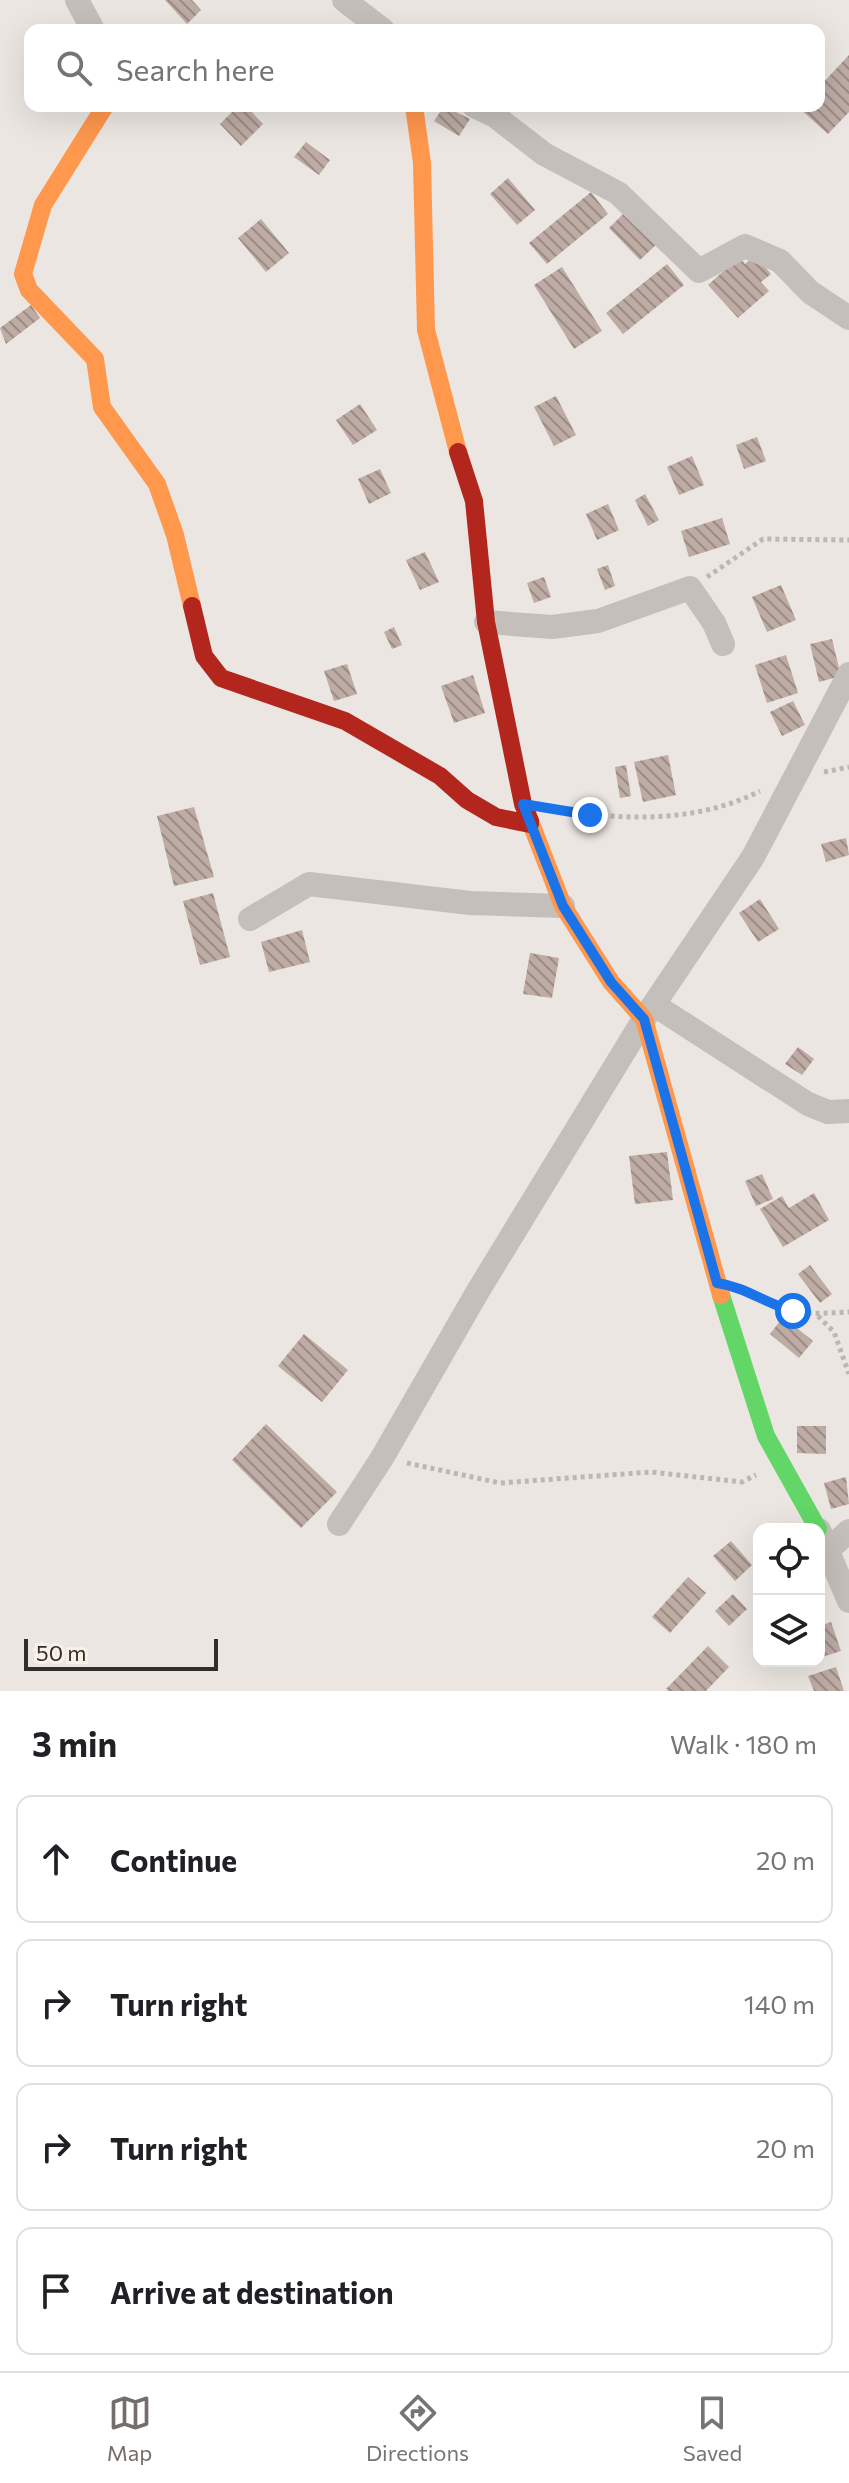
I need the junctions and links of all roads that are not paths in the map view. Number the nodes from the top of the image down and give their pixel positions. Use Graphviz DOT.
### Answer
graph roads {
  1 [pos="77,0"];
  2 [pos="344,0"];
  3 [pos="90,24"];
  4 [pos="375,24"];
  5 [pos="101,112"];
  6 [pos="415,112"];
  7 [pos="487,112"];
  8 [pos="849,318"];
  9 [pos="486,622"];
  10 [pos="723,644"];
  11 [pos="849,674"];
  12 [pos="530,824"];
  13 [pos="563,906"];
  14 [pos="250,919"];
  15 [pos="650,1012"];
  16 [pos="849,1111"];
  17 [pos="815,1523"];
  18 [pos="339,1524"];
  19 [pos="849,1531"];
  20 [pos="825,1535"];
  21 [pos="825,1543"];
  22 [pos="849,1601"];
  1 -- 3 [label="street"];
  2 -- 4 [label="street"];
  5 -- 12 [label="street"];
  6 -- 9 [label="street"];
  7 -- 8 [label="street"];
  9 -- 10 [label="street"];
  9 -- 12 [label="street"];
  11 -- 15 [label="street"];
  12 -- 13 [label="street"];
  13 -- 14 [label="street"];
  13 -- 15 [label="street"];
  15 -- 16 [label="street"];
  15 -- 17 [label="street"];
  15 -- 18 [label="street"];
  19 -- 20 [label="street"];
  21 -- 22 [label="street"];
}
